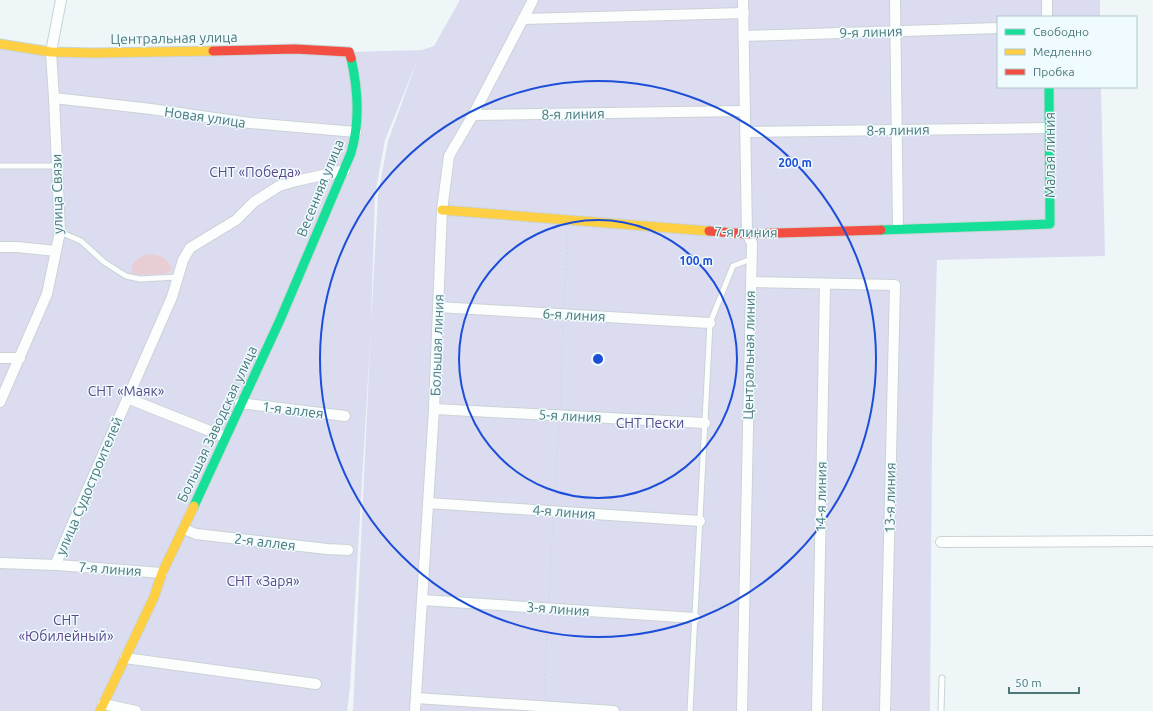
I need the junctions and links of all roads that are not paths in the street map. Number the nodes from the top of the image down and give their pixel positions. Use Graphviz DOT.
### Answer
graph roads {
  1 [pos="61,0"];
  2 [pos="533,0"];
  3 [pos="743,0"];
  4 [pos="895,0"];
  5 [pos="1047,0"];
  6 [pos="744,13"];
  7 [pos="1047,16"];
  8 [pos="523,19"];
  9 [pos="997,28"];
  10 [pos="895,32"];
  11 [pos="744,36"];
  12 [pos="0,44"];
  13 [pos="51,52"];
  14 [pos="349,52"];
  15 [pos="1049,88"];
  16 [pos="54,98"];
  17 [pos="745,111"];
  18 [pos="473,115"];
  19 [pos="1050,128"];
  20 [pos="897,130"];
  21 [pos="356,132"];
  22 [pos="746,132"];
  23 [pos="0,166"];
  24 [pos="56,166"];
  25 [pos="345,170"];
  26 [pos="442,210"];
  27 [pos="1050,224"];
  28 [pos="898,229"];
  29 [pos="60,232"];
  30 [pos="747,234"];
  31 [pos="0,247"];
  32 [pos="56,252"];
  33 [pos="751,259"];
  34 [pos="178,277"];
  35 [pos="751,282"];
  36 [pos="825,284"];
  37 [pos="295,285"];
  38 [pos="438,307"];
  39 [pos="710,323"];
  40 [pos="0,358"];
  41 [pos="20,358"];
  42 [pos="127,398"];
  43 [pos="0,402"];
  44 [pos="240,403"];
  45 [pos="434,409"];
  46 [pos="345,416"];
  47 [pos="705,423"];
  48 [pos="225,437"];
  49 [pos="428,503"];
  50 [pos="700,521"];
  51 [pos="184,530"];
  52 [pos="1153,541"];
  53 [pos="941,542"];
  54 [pos="348,550"];
  55 [pos="0,563"];
  56 [pos="57,564"];
  57 [pos="162,573"];
  58 [pos="422,600"];
  59 [pos="695,618"];
  60 [pos="125,658"];
  61 [pos="942,678"];
  62 [pos="316,684"];
  63 [pos="416,698"];
  64 [pos="101,708"];
  65 [pos="136,711"];
  66 [pos="415,711"];
  67 [pos="614,711"];
  68 [pos="690,711"];
  69 [pos="742,711"];
  70 [pos="817,711"];
  71 [pos="885,711"];
  72 [pos="941,711"];
  1 -- 13 [label="street, улица Связи"];
  2 -- 8 [label="street, Большая линия"];
  3 -- 6 [label="street, Центральная линия"];
  4 -- 10 [label="street"];
  5 -- 7 [label="street"];
  6 -- 8 [label="street"];
  6 -- 11 [label="street, Центральная линия"];
  8 -- 18 [label="street, Большая линия"];
  9 -- 10 [label="street, 9-я линия"];
  10 -- 11 [label="street, 9-я линия"];
  10 -- 20 [label="street"];
  11 -- 17 [label="street, Центральная линия"];
  12 -- 13 [label="street, Центральная улица"];
  13 -- 14 [label="street, Центральная улица"];
  13 -- 16 [label="street, улица Связи"];
  14 -- 21 [label="street, Весенняя улица"];
  15 -- 19 [label="street, Малая линия"];
  16 -- 21 [label="street, Новая улица"];
  16 -- 24 [label="street, улица Связи"];
  17 -- 18 [label="street, 8-я линия"];
  17 -- 22 [label="street, Центральная линия"];
  18 -- 26 [label="street, Большая линия"];
  19 -- 20 [label="street, 8-я линия"];
  19 -- 27 [label="street, Малая линия"];
  20 -- 22 [label="street, 8-я линия"];
  20 -- 28 [label="street"];
  21 -- 25 [label="street, Весенняя улица"];
  22 -- 30 [label="street, Центральная линия"];
  23 -- 24 [label="lane"];
  24 -- 29 [label="street, улица Связи"];
  25 -- 34 [label="street, улица Судостроителей"];
  25 -- 37 [label="street, Весенняя улица"];
  26 -- 30 [label="street, 7-я линия"];
  26 -- 38 [label="street, Большая линия"];
  27 -- 28 [label="street, 7-я линия"];
  28 -- 30 [label="street, 7-я линия"];
  29 -- 32 [label="street, улица Связи"];
  29 -- 34 [label="lane"];
  30 -- 33 [label="street, Центральная линия"];
  31 -- 32 [label="street"];
  32 -- 41 [label="street, улица Связи"];
  33 -- 35 [label="street, Центральная линия"];
  33 -- 39 [label="lane"];
  34 -- 42 [label="street, улица Судостроителей"];
  35 -- 36 [label="street"];
  35 -- 69 [label="street, Центральная линия"];
  36 -- 70 [label="street, 14-я линия"];
  36 -- 71 [label="street, 13-я линия"];
  37 -- 44 [label="street, Большая Заводская улица"];
  38 -- 39 [label="street, 6-я линия"];
  38 -- 45 [label="street, Большая линия"];
  39 -- 47 [label="lane"];
  40 -- 41 [label="street"];
  41 -- 43 [label="street, улица Связи"];
  42 -- 48 [label="street"];
  42 -- 56 [label="street, улица Судостроителей"];
  44 -- 46 [label="street, 1-я аллея"];
  44 -- 48 [label="street, Большая Заводская улица"];
  45 -- 47 [label="street, 5-я линия"];
  45 -- 49 [label="street, Большая линия"];
  47 -- 50 [label="lane"];
  48 -- 51 [label="street, Большая Заводская улица"];
  49 -- 50 [label="street, 4-я линия"];
  49 -- 58 [label="street, Большая линия"];
  50 -- 59 [label="lane"];
  51 -- 54 [label="street, 2-я аллея"];
  51 -- 57 [label="street, Большая Заводская улица"];
  52 -- 53 [label="street"];
  55 -- 56 [label="street, 7-я линия"];
  56 -- 57 [label="street, 7-я линия"];
  57 -- 60 [label="street, Большая Заводская улица"];
  58 -- 59 [label="street, 3-я линия"];
  58 -- 63 [label="street, Большая линия"];
  59 -- 68 [label="lane"];
  60 -- 62 [label="street"];
  60 -- 64 [label="street, Большая Заводская улица"];
  61 -- 72 [label="lane"];
  63 -- 66 [label="street, Большая линия"];
  63 -- 67 [label="street"];
  64 -- 65 [label="street"];
}
